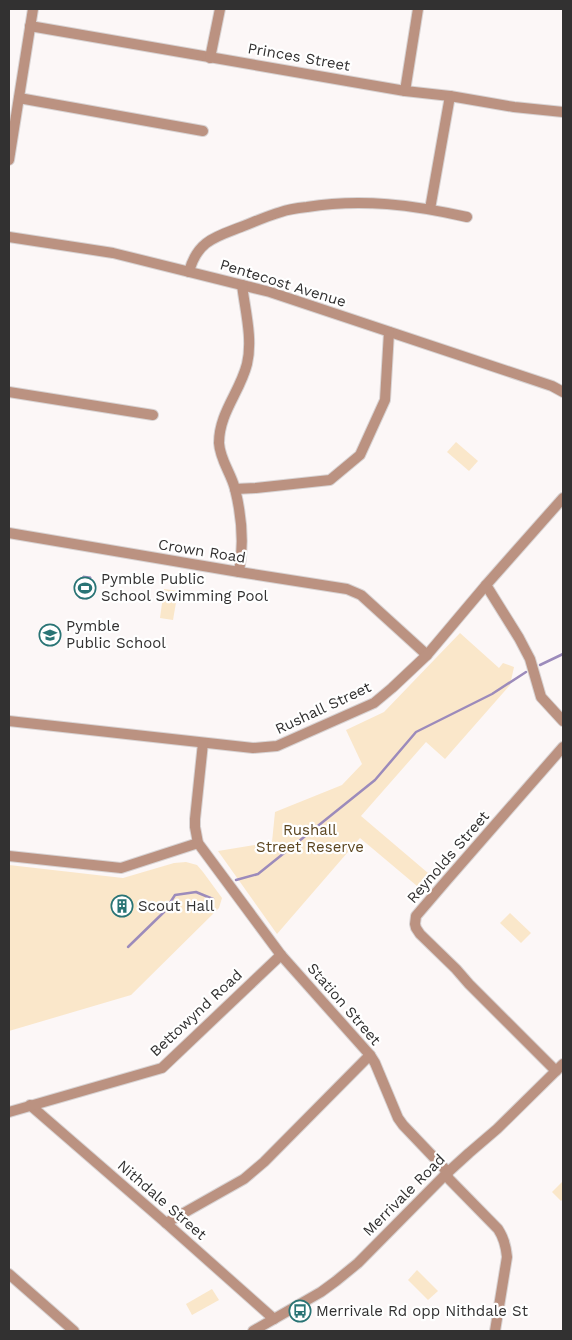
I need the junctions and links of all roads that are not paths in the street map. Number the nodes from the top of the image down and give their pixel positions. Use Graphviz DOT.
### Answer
graph roads {
  1 [pos="33,9"];
  2 [pos="220,9"];
  3 [pos="418,9"];
  4 [pos="30,26"];
  5 [pos="210,58"];
  6 [pos="404,91"];
  7 [pos="450,96"];
  8 [pos="19,98"];
  9 [pos="563,112"];
  10 [pos="203,131"];
  11 [pos="9,160"];
  12 [pos="430,209"];
  13 [pos="467,217"];
  14 [pos="9,237"];
  15 [pos="189,272"];
  16 [pos="242,285"];
  17 [pos="389,332"];
  18 [pos="542,383"];
  19 [pos="9,392"];
  20 [pos="563,392"];
  21 [pos="563,397"];
  22 [pos="153,415"];
  23 [pos="235,489"];
  24 [pos="563,498"];
  25 [pos="9,533"];
  26 [pos="239,572"];
  27 [pos="486,585"];
  28 [pos="427,655"];
  29 [pos="9,721"];
  30 [pos="563,721"];
  31 [pos="203,743"];
  32 [pos="563,747"];
  33 [pos="198,843"];
  34 [pos="9,856"];
  35 [pos="281,955"];
  36 [pos="370,1055"];
  37 [pos="560,1067"];
  38 [pos="30,1105"];
  39 [pos="9,1112"];
  40 [pos="447,1173"];
  41 [pos="166,1223"];
  42 [pos="9,1274"];
  43 [pos="274,1319"];
  44 [pos="74,1331"];
  45 [pos="252,1331"];
  46 [pos="496,1331"];
  1 -- 4 [label="street"];
  2 -- 5 [label="street"];
  3 -- 6 [label="street"];
  4 -- 5 [label="street, Princes Street"];
  4 -- 8 [label="street"];
  5 -- 6 [label="street, Princes Street"];
  6 -- 7 [label="street, Princes Street"];
  7 -- 9 [label="street, Princes Street"];
  7 -- 12 [label="street"];
  8 -- 10 [label="street"];
  8 -- 11 [label="street"];
  12 -- 13 [label="street"];
  12 -- 15 [label="street"];
  14 -- 15 [label="street, Pentecost Avenue"];
  15 -- 16 [label="street, Pentecost Avenue"];
  16 -- 17 [label="street, Pentecost Avenue"];
  16 -- 23 [label="street"];
  17 -- 18 [label="street, Pentecost Avenue"];
  17 -- 23 [label="street"];
  18 -- 20 [label="street, Pentecost Avenue"];
  18 -- 21 [label="street, Pentecost Avenue"];
  19 -- 22 [label="street"];
  23 -- 26 [label="street"];
  24 -- 27 [label="street, Rushall Street"];
  25 -- 26 [label="street, Crown Road"];
  26 -- 28 [label="street, Crown Road"];
  27 -- 28 [label="street, Rushall Street"];
  27 -- 30 [label="street"];
  28 -- 31 [label="street, Rushall Street"];
  29 -- 31 [label="street, Rushall Street"];
  31 -- 33 [label="street, Station Street"];
  32 -- 37 [label="street, Reynolds Street"];
  33 -- 34 [label="street"];
  33 -- 35 [label="street, Station Street"];
  35 -- 36 [label="street, Station Street"];
  35 -- 38 [label="street, Bettowynd Road"];
  36 -- 40 [label="street, Station Street"];
  36 -- 41 [label="street"];
  37 -- 40 [label="street, Merrivale Road"];
  38 -- 39 [label="street, Bettowynd Road"];
  38 -- 41 [label="street, Nithdale Street"];
  40 -- 43 [label="street, Merrivale Road"];
  40 -- 46 [label="street, Station Street"];
  41 -- 43 [label="street, Nithdale Street"];
  42 -- 44 [label="street"];
  43 -- 45 [label="street, Merrivale Road"];
}
